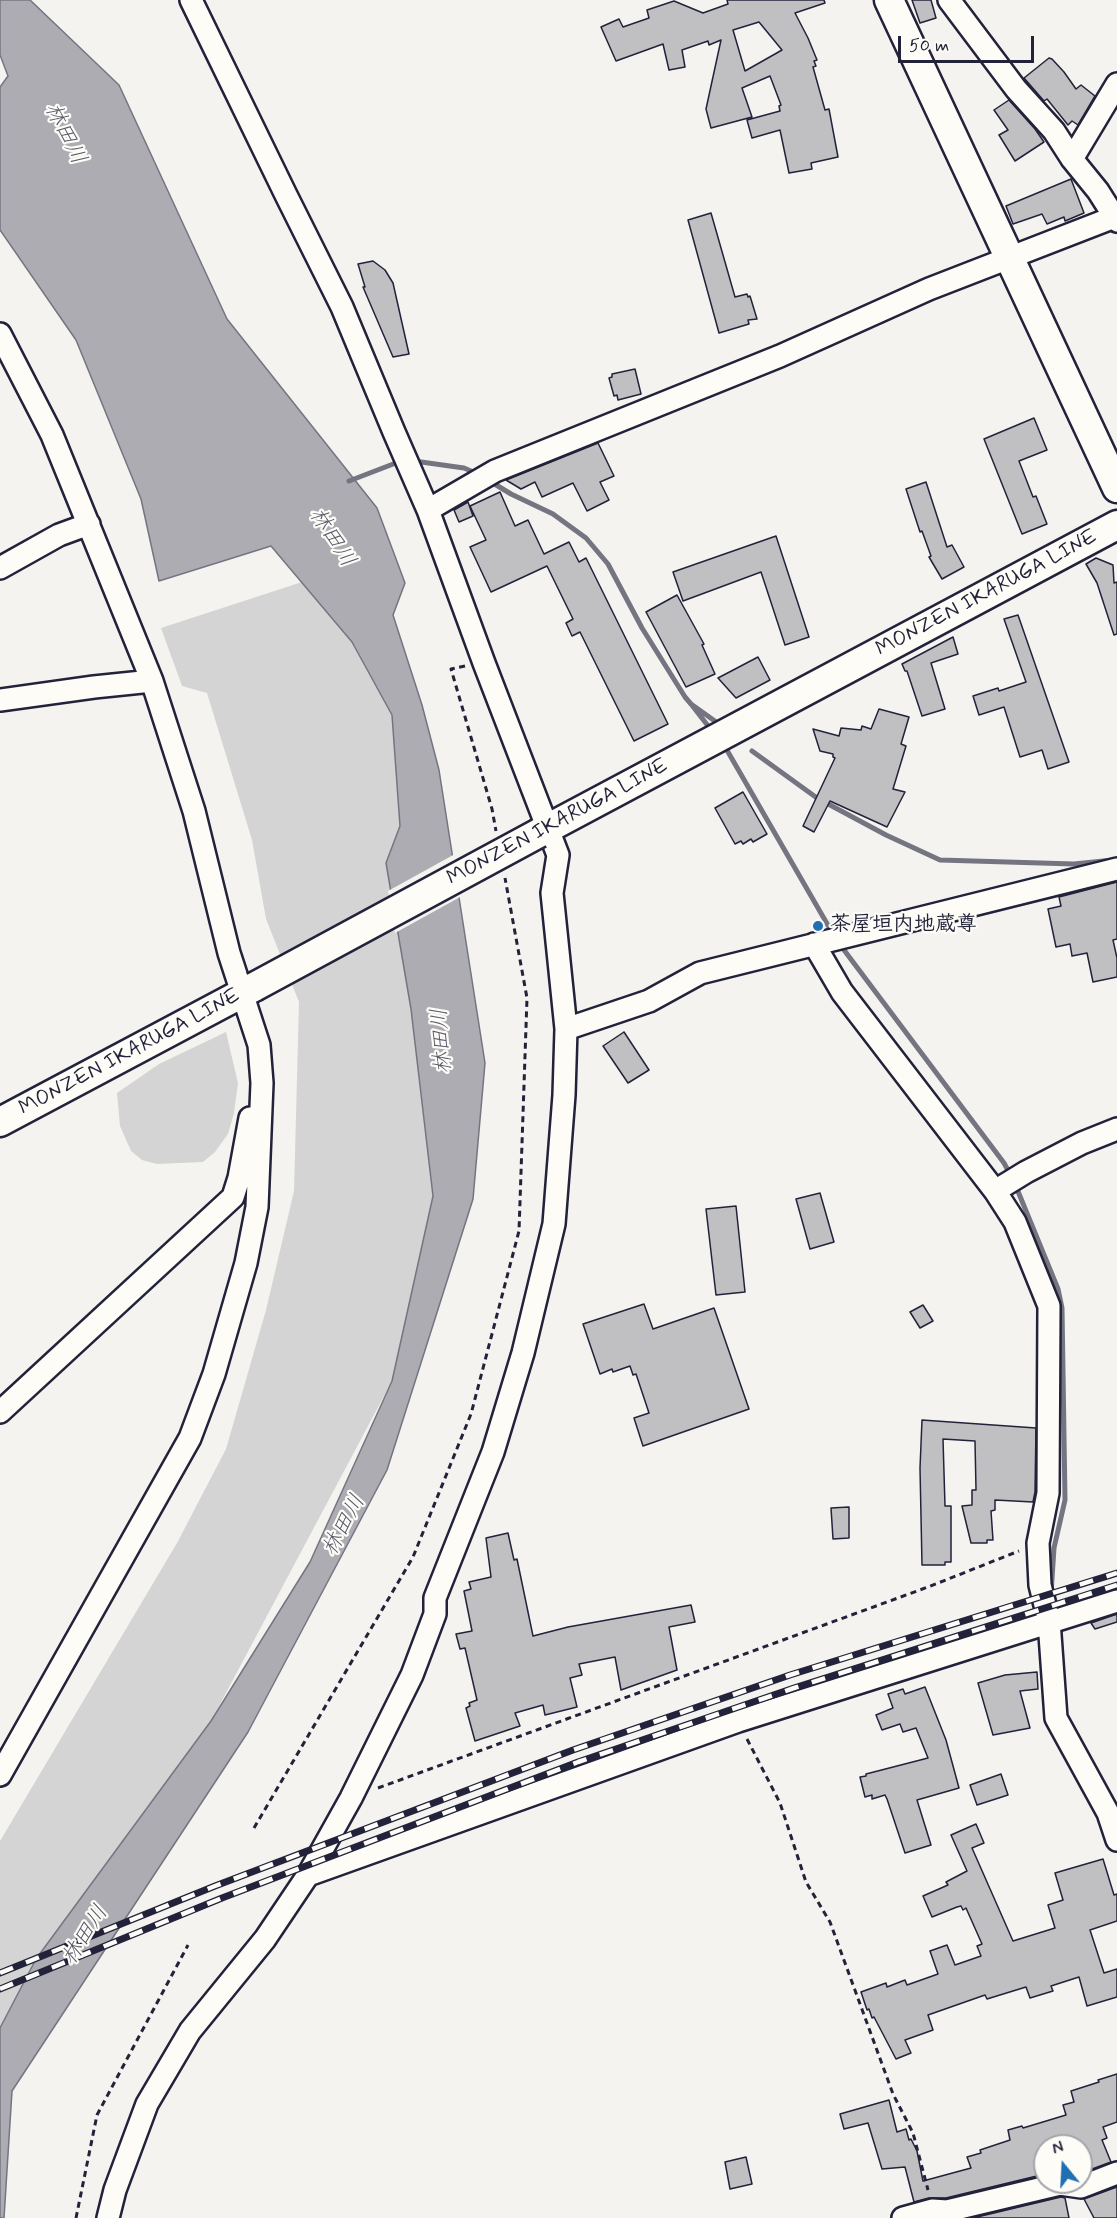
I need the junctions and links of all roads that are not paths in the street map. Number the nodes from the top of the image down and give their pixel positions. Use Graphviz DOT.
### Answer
graph roads {
  1 [pos="191,0"];
  2 [pos="889,0"];
  3 [pos="949,0"];
  4 [pos="1117,84"];
  5 [pos="1072,159"];
  6 [pos="1116,218"];
  7 [pos="1009,258"];
  8 [pos="0,334"];
  9 [pos="1117,488"];
  10 [pos="428,510"];
  11 [pos="89,525"];
  12 [pos="1117,525"];
  13 [pos="0,568"];
  14 [pos="152,681"];
  15 [pos="0,700"];
  16 [pos="543,831"];
  17 [pos="1117,869"];
  18 [pos="814,944"];
  19 [pos="248,990"];
  20 [pos="566,1029"];
  21 [pos="262,1083"];
  22 [pos="0,1122"];
  23 [pos="1117,1129"];
  24 [pos="995,1191"];
  25 [pos="0,1412"];
  26 [pos="1117,1601"];
  27 [pos="1049,1621"];
  28 [pos="0,1775"];
  29 [pos="1117,1840"];
  30 [pos="308,1875"];
  31 [pos="1117,2173"];
  32 [pos="108,2218"];
  33 [pos="903,2218"];
  1 -- 10 [label="street"];
  2 -- 7 [label="main road"];
  3 -- 5 [label="street"];
  4 -- 5 [label="street"];
  5 -- 6 [label="street"];
  6 -- 7 [label="street"];
  7 -- 9 [label="main road"];
  7 -- 10 [label="street"];
  8 -- 11 [label="street"];
  10 -- 16 [label="street"];
  11 -- 13 [label="street"];
  11 -- 14 [label="street"];
  12 -- 16 [label="main road, MONZEN IKARUGA LINE"];
  14 -- 15 [label="street"];
  14 -- 19 [label="street"];
  16 -- 19 [label="main road, MONZEN IKARUGA LINE, bridge"];
  16 -- 20 [label="street"];
  17 -- 18 [label="street"];
  18 -- 20 [label="street"];
  18 -- 24 [label="street"];
  19 -- 21 [label="street"];
  19 -- 22 [label="main road, MONZEN IKARUGA LINE"];
  20 -- 30 [label="street"];
  21 -- 25 [label="street"];
  21 -- 28 [label="street"];
  23 -- 24 [label="street"];
  24 -- 27 [label="street"];
  26 -- 27 [label="street"];
  27 -- 29 [label="street"];
  27 -- 30 [label="street"];
  30 -- 32 [label="street"];
  31 -- 33 [label="street"];
}
